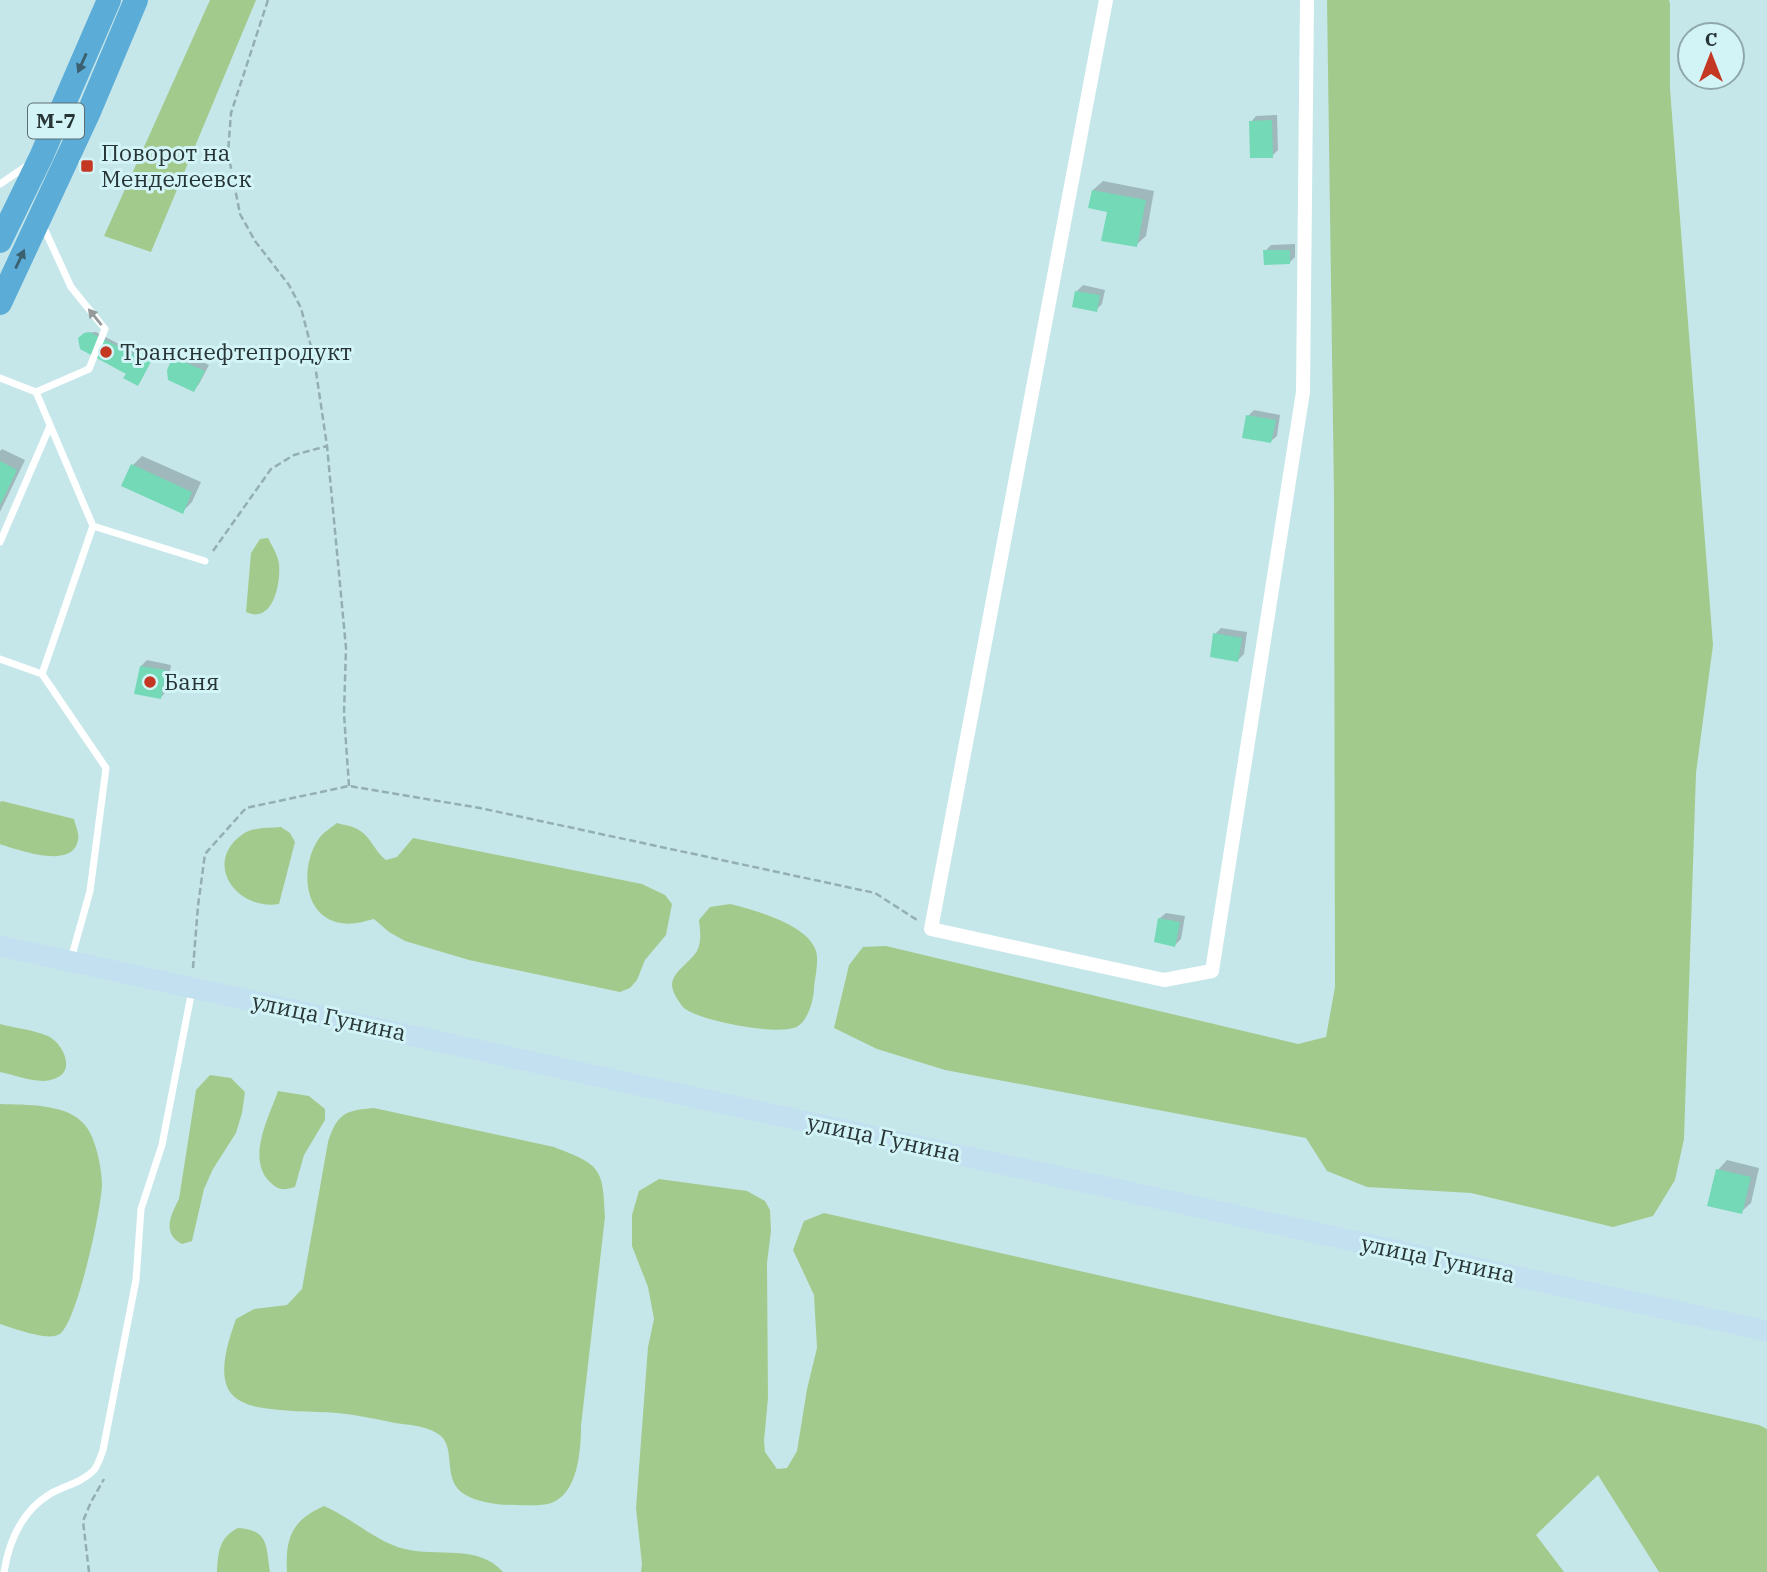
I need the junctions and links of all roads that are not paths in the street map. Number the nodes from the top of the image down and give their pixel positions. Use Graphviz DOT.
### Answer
graph roads {
  1 [pos="109,0"];
  2 [pos="136,0"];
  3 [pos="1106,0"];
  4 [pos="1307,0"];
  5 [pos="41,157"];
  6 [pos="0,184"];
  7 [pos="40,215"];
  8 [pos="0,240"];
  9 [pos="0,303"];
  10 [pos="0,379"];
  11 [pos="36,392"];
  12 [pos="50,426"];
  13 [pos="93,526"];
  14 [pos="0,542"];
  15 [pos="205,561"];
  16 [pos="0,659"];
  17 [pos="42,674"];
  18 [pos="0,946"];
  19 [pos="71,961"];
  20 [pos="192,989"];
  21 [pos="1767,1331"];
  22 [pos="4,1572"];
  1 -- 5 [label="highway, М-7, one-way"];
  2 -- 7 [label="highway, М-7"];
  3 -- 4 [label="street"];
  5 -- 6 [label="lane"];
  5 -- 8 [label="highway, М-7"];
  9 -- 7 [label="highway, М-7, one-way"];
  11 -- 7 [label="lane, one-way"];
  10 -- 11 [label="lane"];
  11 -- 12 [label="lane"];
  12 -- 13 [label="lane"];
  12 -- 14 [label="lane"];
  13 -- 15 [label="lane"];
  13 -- 17 [label="lane"];
  16 -- 17 [label="lane"];
  17 -- 19 [label="lane"];
  18 -- 19 [label="main road, улица Гунина"];
  19 -- 20 [label="main road, улица Гунина"];
  20 -- 21 [label="main road, улица Гунина"];
  20 -- 22 [label="lane"];
}
